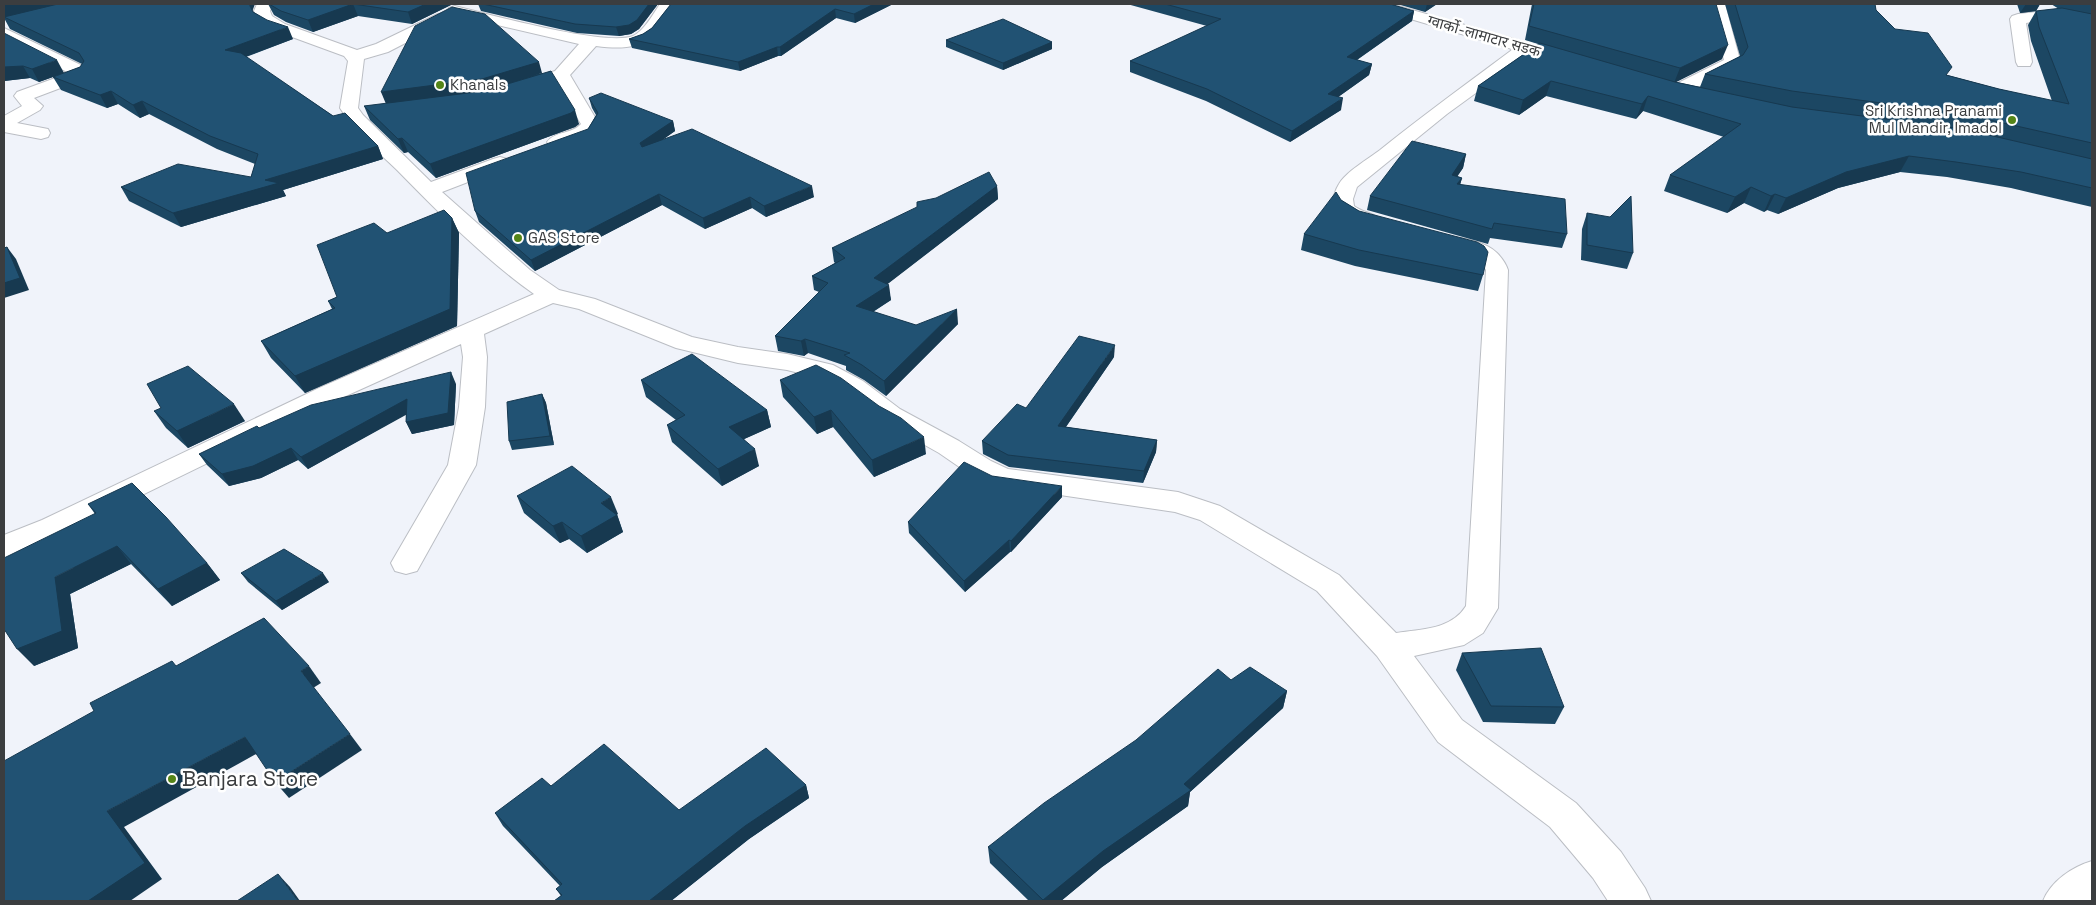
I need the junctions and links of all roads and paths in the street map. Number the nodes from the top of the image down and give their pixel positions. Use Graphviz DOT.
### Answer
graph roads {
  1 [pos="265,4"];
  2 [pos="668,4"];
  3 [pos="1375,4"];
  4 [pos="1717,4"];
  5 [pos="2040,4"];
  6 [pos="461,8"];
  7 [pos="7,26"];
  8 [pos="591,41"];
  9 [pos="1526,48"];
  10 [pos="354,57"];
  11 [pos="2024,62"];
  12 [pos="1582,64"];
  13 [pos="561,75"];
  14 [pos="1657,86"];
  15 [pos="507,92"];
  16 [pos="1676,92"];
  17 [pos="1703,97"];
  18 [pos="42,133"];
  19 [pos="538,149"];
  20 [pos="519,156"];
  21 [pos="428,190"];
  22 [pos="1391,227"];
  23 [pos="1427,237"];
  24 [pos="550,296"];
  25 [pos="472,330"];
  26 [pos="4,547"];
  27 [pos="406,563"];
  28 [pos="1389,647"];
  29 [pos="2092,879"];
  30 [pos="1631,901"];
  31 [pos="2063,901"];
  1 -- 10 [label="street"];
  2 -- 8 [label="street"];
  3 -- 9 [label="street, ग्वार्को-लामाटार सडक"];
  4 -- 16 [label="street"];
  5 -- 11 [label="street"];
  6 -- 8 [label="street"];
  6 -- 10 [label="street"];
  7 -- 18 [label="street"];
  8 -- 13 [label="street"];
  9 -- 12 [label="street, ग्वार्को-लामाटार सडक"];
  9 -- 22 [label="street"];
  10 -- 21 [label="street"];
  13 -- 15 [label="street"];
  13 -- 19 [label="street"];
  14 -- 16 [label="street"];
  16 -- 17 [label="street"];
  20 -- 21 [label="street"];
  21 -- 24 [label="street"];
  23 -- 28 [label="street"];
  24 -- 25 [label="street"];
  24 -- 28 [label="street"];
  25 -- 26 [label="street"];
  25 -- 27 [label="street"];
  28 -- 30 [label="street"];
  29 -- 31 [label="street"];
}
